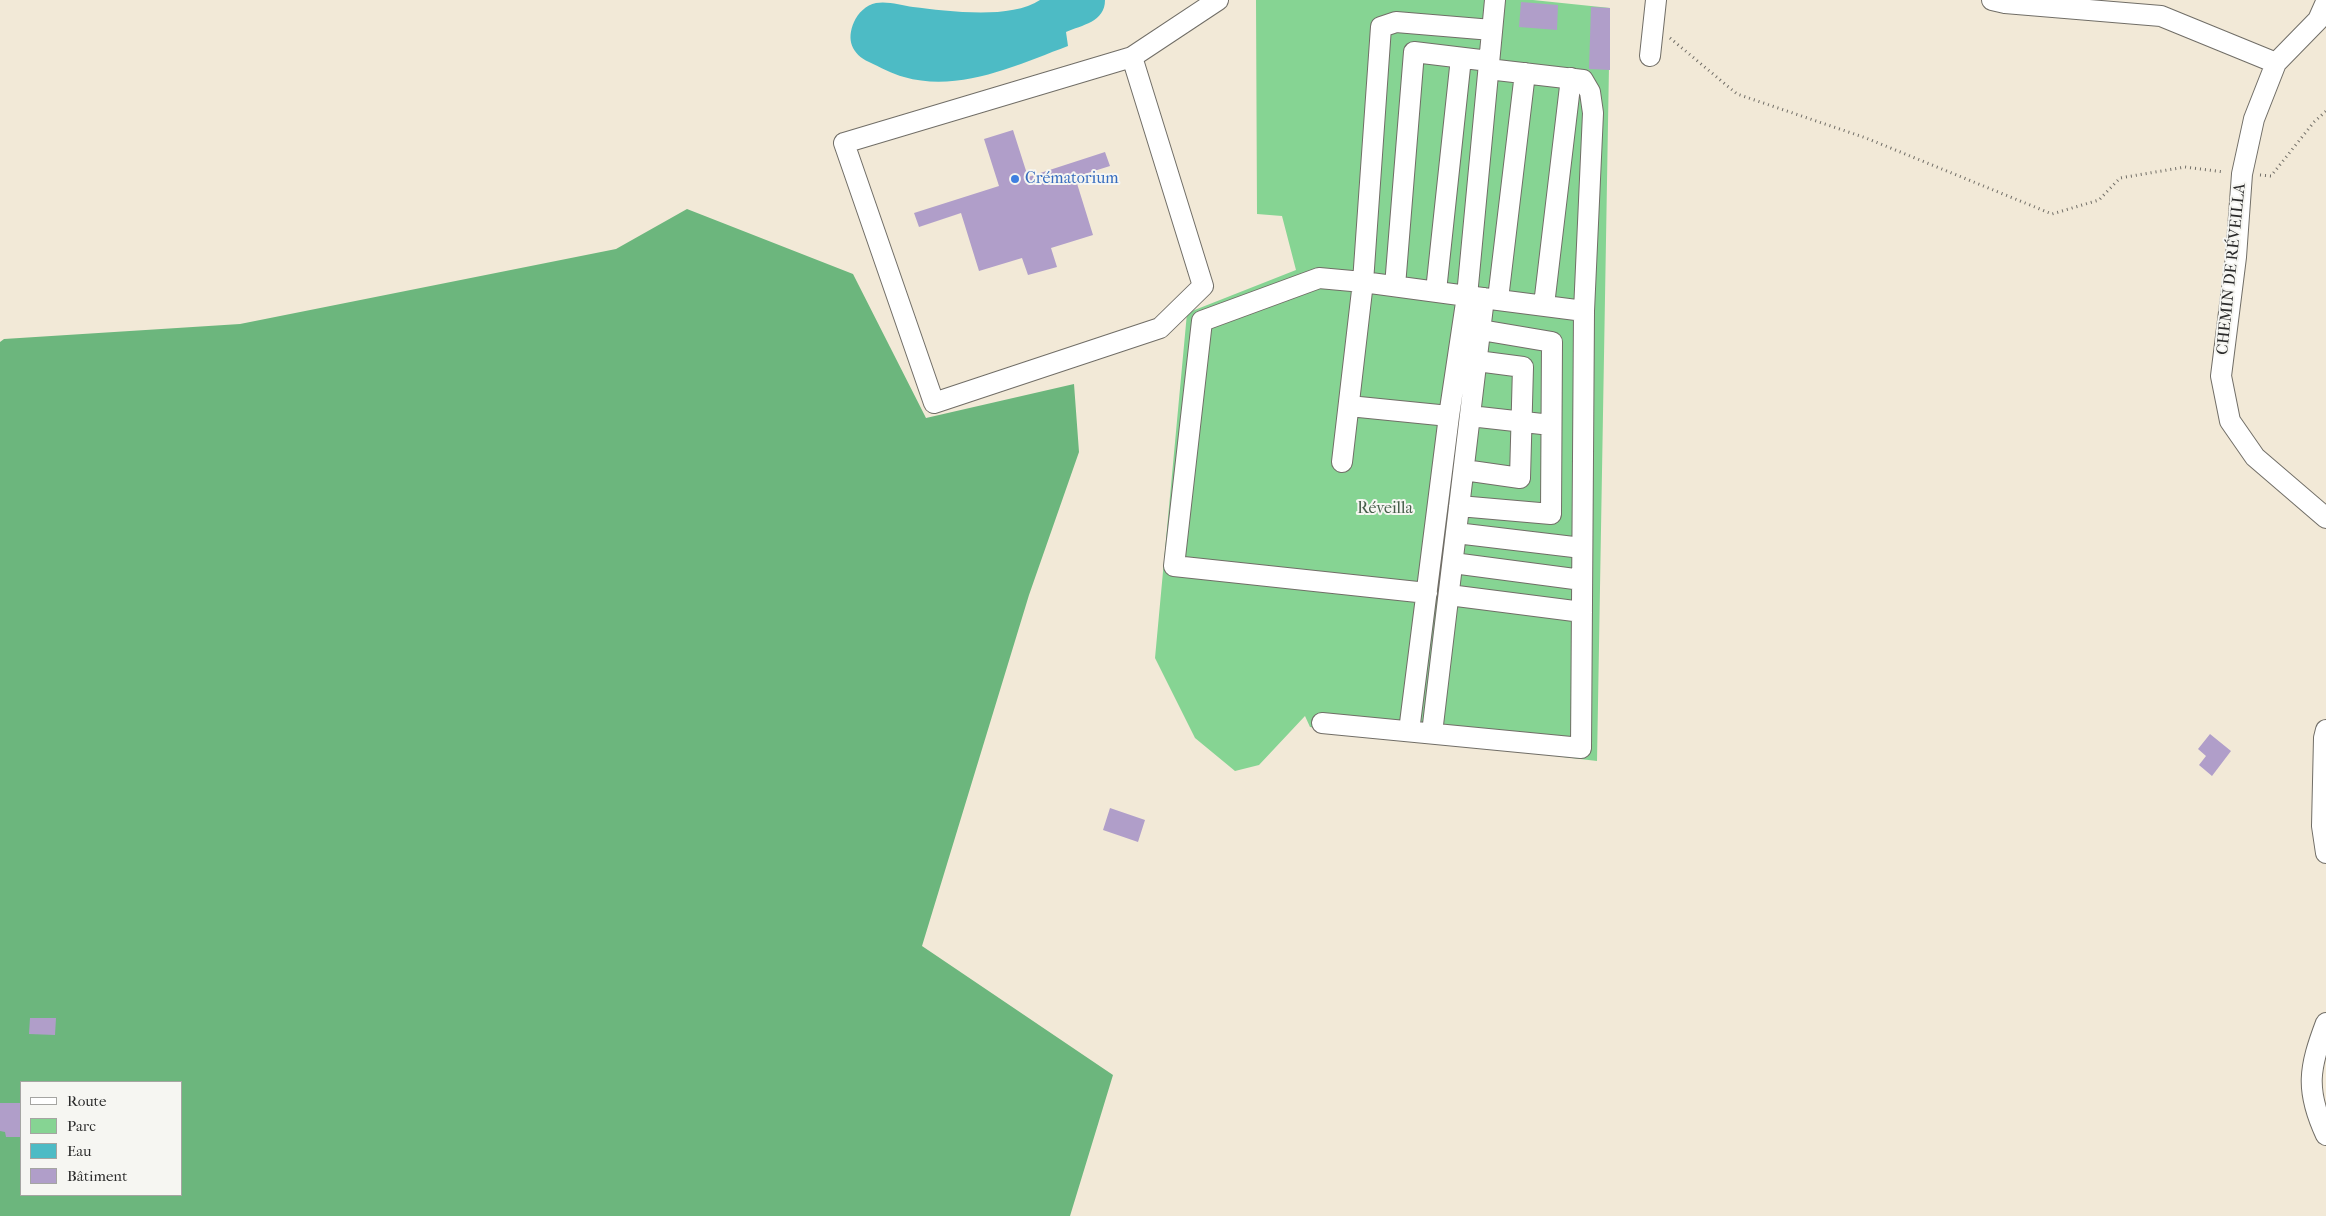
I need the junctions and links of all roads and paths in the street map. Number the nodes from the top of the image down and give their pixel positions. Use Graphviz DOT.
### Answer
graph roads {
  1 [pos="1218,0"];
  2 [pos="1495,0"];
  3 [pos="1656,0"];
  4 [pos="1992,0"];
  5 [pos="2326,2"];
  6 [pos="1654,25"];
  7 [pos="1492,30"];
  8 [pos="1650,56"];
  9 [pos="1132,57"];
  10 [pos="1461,58"];
  11 [pos="2276,63"];
  12 [pos="1489,65"];
  13 [pos="1524,73"];
  14 [pos="1572,78"];
  15 [pos="2326,111"];
  16 [pos="2242,174"];
  17 [pos="1363,282"];
  18 [pos="1395,286"];
  19 [pos="1436,291"];
  20 [pos="1483,298"];
  21 [pos="1544,305"];
  22 [pos="1584,311"];
  23 [pos="1480,330"];
  24 [pos="1477,361"];
  25 [pos="1349,406"];
  26 [pos="1449,416"];
  27 [pos="1470,416"];
  28 [pos="1522,422"];
  29 [pos="1551,425"];
  30 [pos="1342,462"];
  31 [pos="1464,470"];
  32 [pos="1459,506"];
  33 [pos="2326,518"];
  34 [pos="1456,533"];
  35 [pos="1582,548"];
  36 [pos="1453,563"];
  37 [pos="1582,580"];
  38 [pos="1426,593"];
  39 [pos="1449,595"];
  40 [pos="1582,612"];
  41 [pos="1322,722"];
  42 [pos="2326,730"];
  43 [pos="1409,731"];
  44 [pos="1432,733"];
  45 [pos="2326,853"];
  46 [pos="2326,1023"];
  47 [pos="2326,1135"];
  1 -- 9 [label="street"];
  2 -- 7 [label="street"];
  3 -- 6 [label="street"];
  4 -- 11 [label="street"];
  5 -- 11 [label="street, CHEMIN DE RÉVEILLA"];
  6 -- 8 [label="street"];
  6 -- 16 [label="path"];
  7 -- 12 [label="street"];
  7 -- 17 [label="street"];
  9 -- 9 [label="street"];
  10 -- 12 [label="street"];
  10 -- 18 [label="street"];
  10 -- 19 [label="street"];
  11 -- 16 [label="street, CHEMIN DE RÉVEILLA"];
  12 -- 13 [label="street"];
  12 -- 20 [label="street"];
  13 -- 14 [label="street"];
  13 -- 20 [label="street"];
  14 -- 21 [label="street"];
  14 -- 22 [label="street"];
  15 -- 16 [label="path"];
  16 -- 33 [label="street, CHEMIN DE RÉVEILLA"];
  17 -- 18 [label="street"];
  17 -- 25 [label="street"];
  17 -- 38 [label="street"];
  18 -- 19 [label="street"];
  19 -- 20 [label="street"];
  20 -- 21 [label="street"];
  20 -- 23 [label="street"];
  20 -- 26 [label="street"];
  21 -- 22 [label="street"];
  22 -- 35 [label="street"];
  23 -- 24 [label="street"];
  23 -- 29 [label="street"];
  24 -- 27 [label="street"];
  24 -- 28 [label="street"];
  25 -- 26 [label="street"];
  25 -- 30 [label="street"];
  26 -- 38 [label="street"];
  27 -- 28 [label="street"];
  27 -- 31 [label="street"];
  28 -- 29 [label="street"];
  28 -- 31 [label="street"];
  29 -- 32 [label="street"];
  31 -- 32 [label="street"];
  32 -- 34 [label="street"];
  34 -- 35 [label="street"];
  34 -- 36 [label="street"];
  35 -- 37 [label="street"];
  36 -- 37 [label="street"];
  36 -- 39 [label="street"];
  37 -- 40 [label="street"];
  38 -- 43 [label="street"];
  39 -- 40 [label="street"];
  39 -- 44 [label="street"];
  40 -- 44 [label="street"];
  41 -- 43 [label="street"];
  42 -- 45 [label="street"];
  43 -- 44 [label="street"];
  46 -- 47 [label="street"];
}
